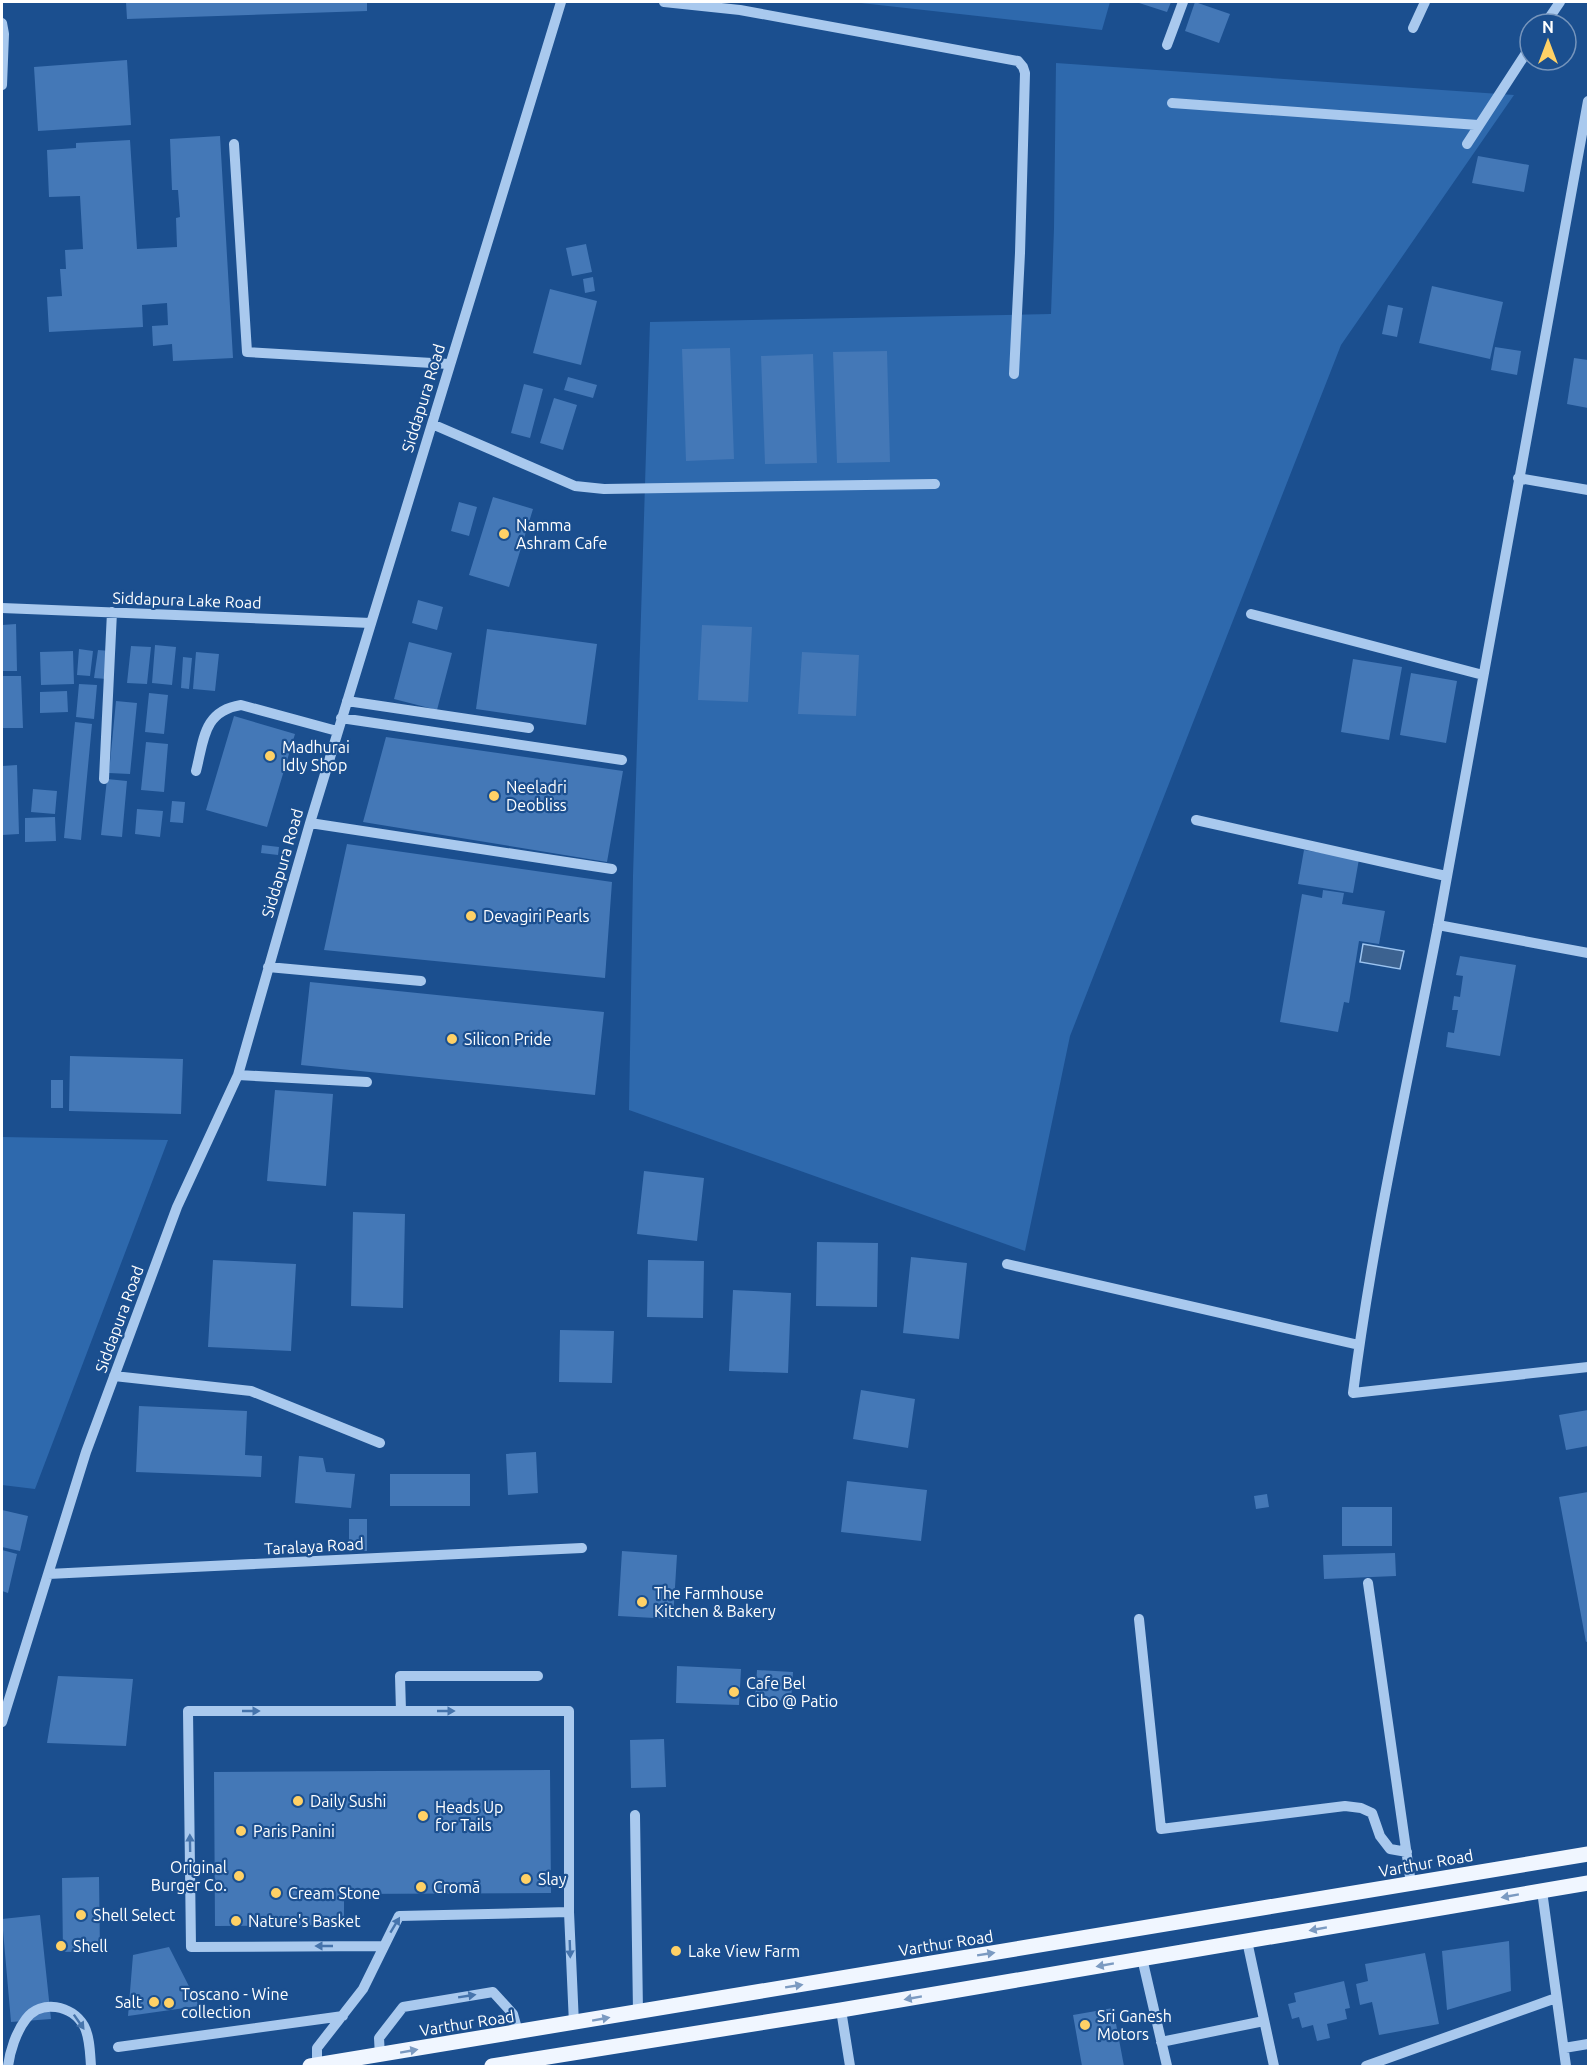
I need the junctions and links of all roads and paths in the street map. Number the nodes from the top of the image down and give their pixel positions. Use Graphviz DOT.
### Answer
graph roads {
  1 [pos="561,2"];
  2 [pos="664,2"];
  3 [pos="1183,2"];
  4 [pos="1425,2"];
  5 [pos="2,23"];
  6 [pos="1413,28"];
  7 [pos="1167,45"];
  8 [pos="1518,65"];
  9 [pos="2,83"];
  10 [pos="1588,101"];
  11 [pos="1172,104"];
  12 [pos="1478,124"];
  13 [pos="234,144"];
  14 [pos="1467,144"];
  15 [pos="449,364"];
  16 [pos="1014,374"];
  17 [pos="432,424"];
  18 [pos="1518,478"];
  19 [pos="935,484"];
  20 [pos="1588,490"];
  21 [pos="2,608"];
  22 [pos="112,612"];
  23 [pos="1251,614"];
  24 [pos="370,623"];
  25 [pos="1483,675"];
  26 [pos="346,701"];
  27 [pos="341,718"];
  28 [pos="529,728"];
  29 [pos="337,731"];
  30 [pos="622,760"];
  31 [pos="196,771"];
  32 [pos="104,779"];
  33 [pos="1196,820"];
  34 [pos="310,823"];
  35 [pos="612,869"];
  36 [pos="1446,876"];
  37 [pos="1438,925"];
  38 [pos="1588,953"];
  39 [pos="268,967"];
  40 [pos="421,981"];
  41 [pos="238,1075"];
  42 [pos="367,1082"];
  43 [pos="1007,1264"];
  44 [pos="1359,1345"];
  45 [pos="1588,1367"];
  46 [pos="114,1376"];
  47 [pos="380,1443"];
  48 [pos="582,1548"];
  49 [pos="48,1574"];
  50 [pos="1368,1583"];
  51 [pos="1139,1619"];
  52 [pos="538,1676"];
  53 [pos="400,1711"];
  54 [pos="2,1722"];
  55 [pos="635,1815"];
  56 [pos="1407,1851"];
  57 [pos="1588,1854"];
  58 [pos="1588,1883"];
  59 [pos="1412,1884"];
  60 [pos="1542,1891"];
  61 [pos="569,1912"];
  62 [pos="1247,1941"];
  63 [pos="383,1946"];
  64 [pos="1142,1958"];
  65 [pos="1556,1998"];
  66 [pos="841,2010"];
  67 [pos="638,2012"];
  68 [pos="343,2016"];
  69 [pos="1264,2021"];
  70 [pos="573,2024"];
  71 [pos="518,2032"];
  72 [pos="1161,2042"];
  73 [pos="1588,2044"];
  74 [pos="118,2047"];
  75 [pos="1564,2048"];
  76 [pos="380,2056"];
  77 [pos="313,2066"];
  78 [pos="8,2067"];
  79 [pos="91,2067"];
  80 [pos="492,2067"];
  81 [pos="850,2067"];
  82 [pos="1167,2067"];
  83 [pos="1274,2067"];
  84 [pos="1366,2067"];
  85 [pos="1566,2067"];
  1 -- 15 [label="street, Siddapura Road"];
  2 -- 16 [label="street"];
  3 -- 7 [label="street"];
  4 -- 6 [label="street"];
  5 -- 9 [label="street"];
  8 -- 12 [label="street"];
  10 -- 18 [label="street"];
  11 -- 12 [label="street"];
  12 -- 14 [label="street"];
  13 -- 15 [label="street"];
  15 -- 17 [label="street, Siddapura Road"];
  17 -- 19 [label="street"];
  17 -- 24 [label="street, Siddapura Road"];
  18 -- 20 [label="street"];
  18 -- 25 [label="street"];
  21 -- 22 [label="street, Siddapura Lake Road"];
  22 -- 24 [label="street, Siddapura Lake Road"];
  22 -- 32 [label="street"];
  23 -- 25 [label="street"];
  24 -- 26 [label="street, Siddapura Road"];
  25 -- 36 [label="street"];
  26 -- 27 [label="street, Siddapura Road"];
  26 -- 28 [label="street"];
  27 -- 29 [label="street, Siddapura Road"];
  27 -- 30 [label="street"];
  29 -- 31 [label="street"];
  29 -- 34 [label="street, Siddapura Road"];
  33 -- 36 [label="street"];
  34 -- 35 [label="street"];
  34 -- 39 [label="street, Siddapura Road"];
  36 -- 37 [label="street"];
  37 -- 38 [label="street"];
  37 -- 44 [label="street"];
  39 -- 40 [label="street"];
  39 -- 41 [label="street, Siddapura Road"];
  41 -- 42 [label="street"];
  41 -- 46 [label="street, Siddapura Road"];
  43 -- 44 [label="street"];
  44 -- 45 [label="street"];
  46 -- 47 [label="street"];
  46 -- 49 [label="street, Siddapura Road"];
  48 -- 49 [label="street, Taralaya Road"];
  49 -- 54 [label="street, Siddapura Road"];
  50 -- 56 [label="street"];
  51 -- 56 [label="street"];
  52 -- 53 [label="street"];
  53 -- 61 [label="street, one-way"];
  63 -- 53 [label="street, one-way"];
  55 -- 67 [label="street"];
  56 -- 59 [label="street"];
  57 -- 59 [label="main road, Varthur Road"];
  58 -- 60 [label="main road"];
  67 -- 59 [label="main road, Varthur Road, one-way"];
  60 -- 62 [label="main road, one-way"];
  60 -- 65 [label="street"];
  63 -- 61 [label="street, one-way"];
  61 -- 70 [label="street, one-way"];
  62 -- 64 [label="main road"];
  62 -- 69 [label="street"];
  63 -- 68 [label="street"];
  64 -- 66 [label="main road, one-way"];
  64 -- 72 [label="street"];
  65 -- 75 [label="street"];
  65 -- 84 [label="street"];
  66 -- 80 [label="main road"];
  66 -- 81 [label="street"];
  70 -- 67 [label="main road, Varthur Road, one-way"];
  68 -- 74 [label="street"];
  68 -- 77 [label="street"];
  69 -- 72 [label="street"];
  69 -- 83 [label="street"];
  70 -- 71 [label="main road, Varthur Road"];
  76 -- 71 [label="main road, Varthur Road, one-way"];
  76 -- 71 [label="street, one-way"];
  72 -- 82 [label="street"];
  73 -- 75 [label="street"];
  75 -- 85 [label="street"];
  76 -- 77 [label="main road, Varthur Road"];
  78 -- 79 [label="street, one-way"];
}
